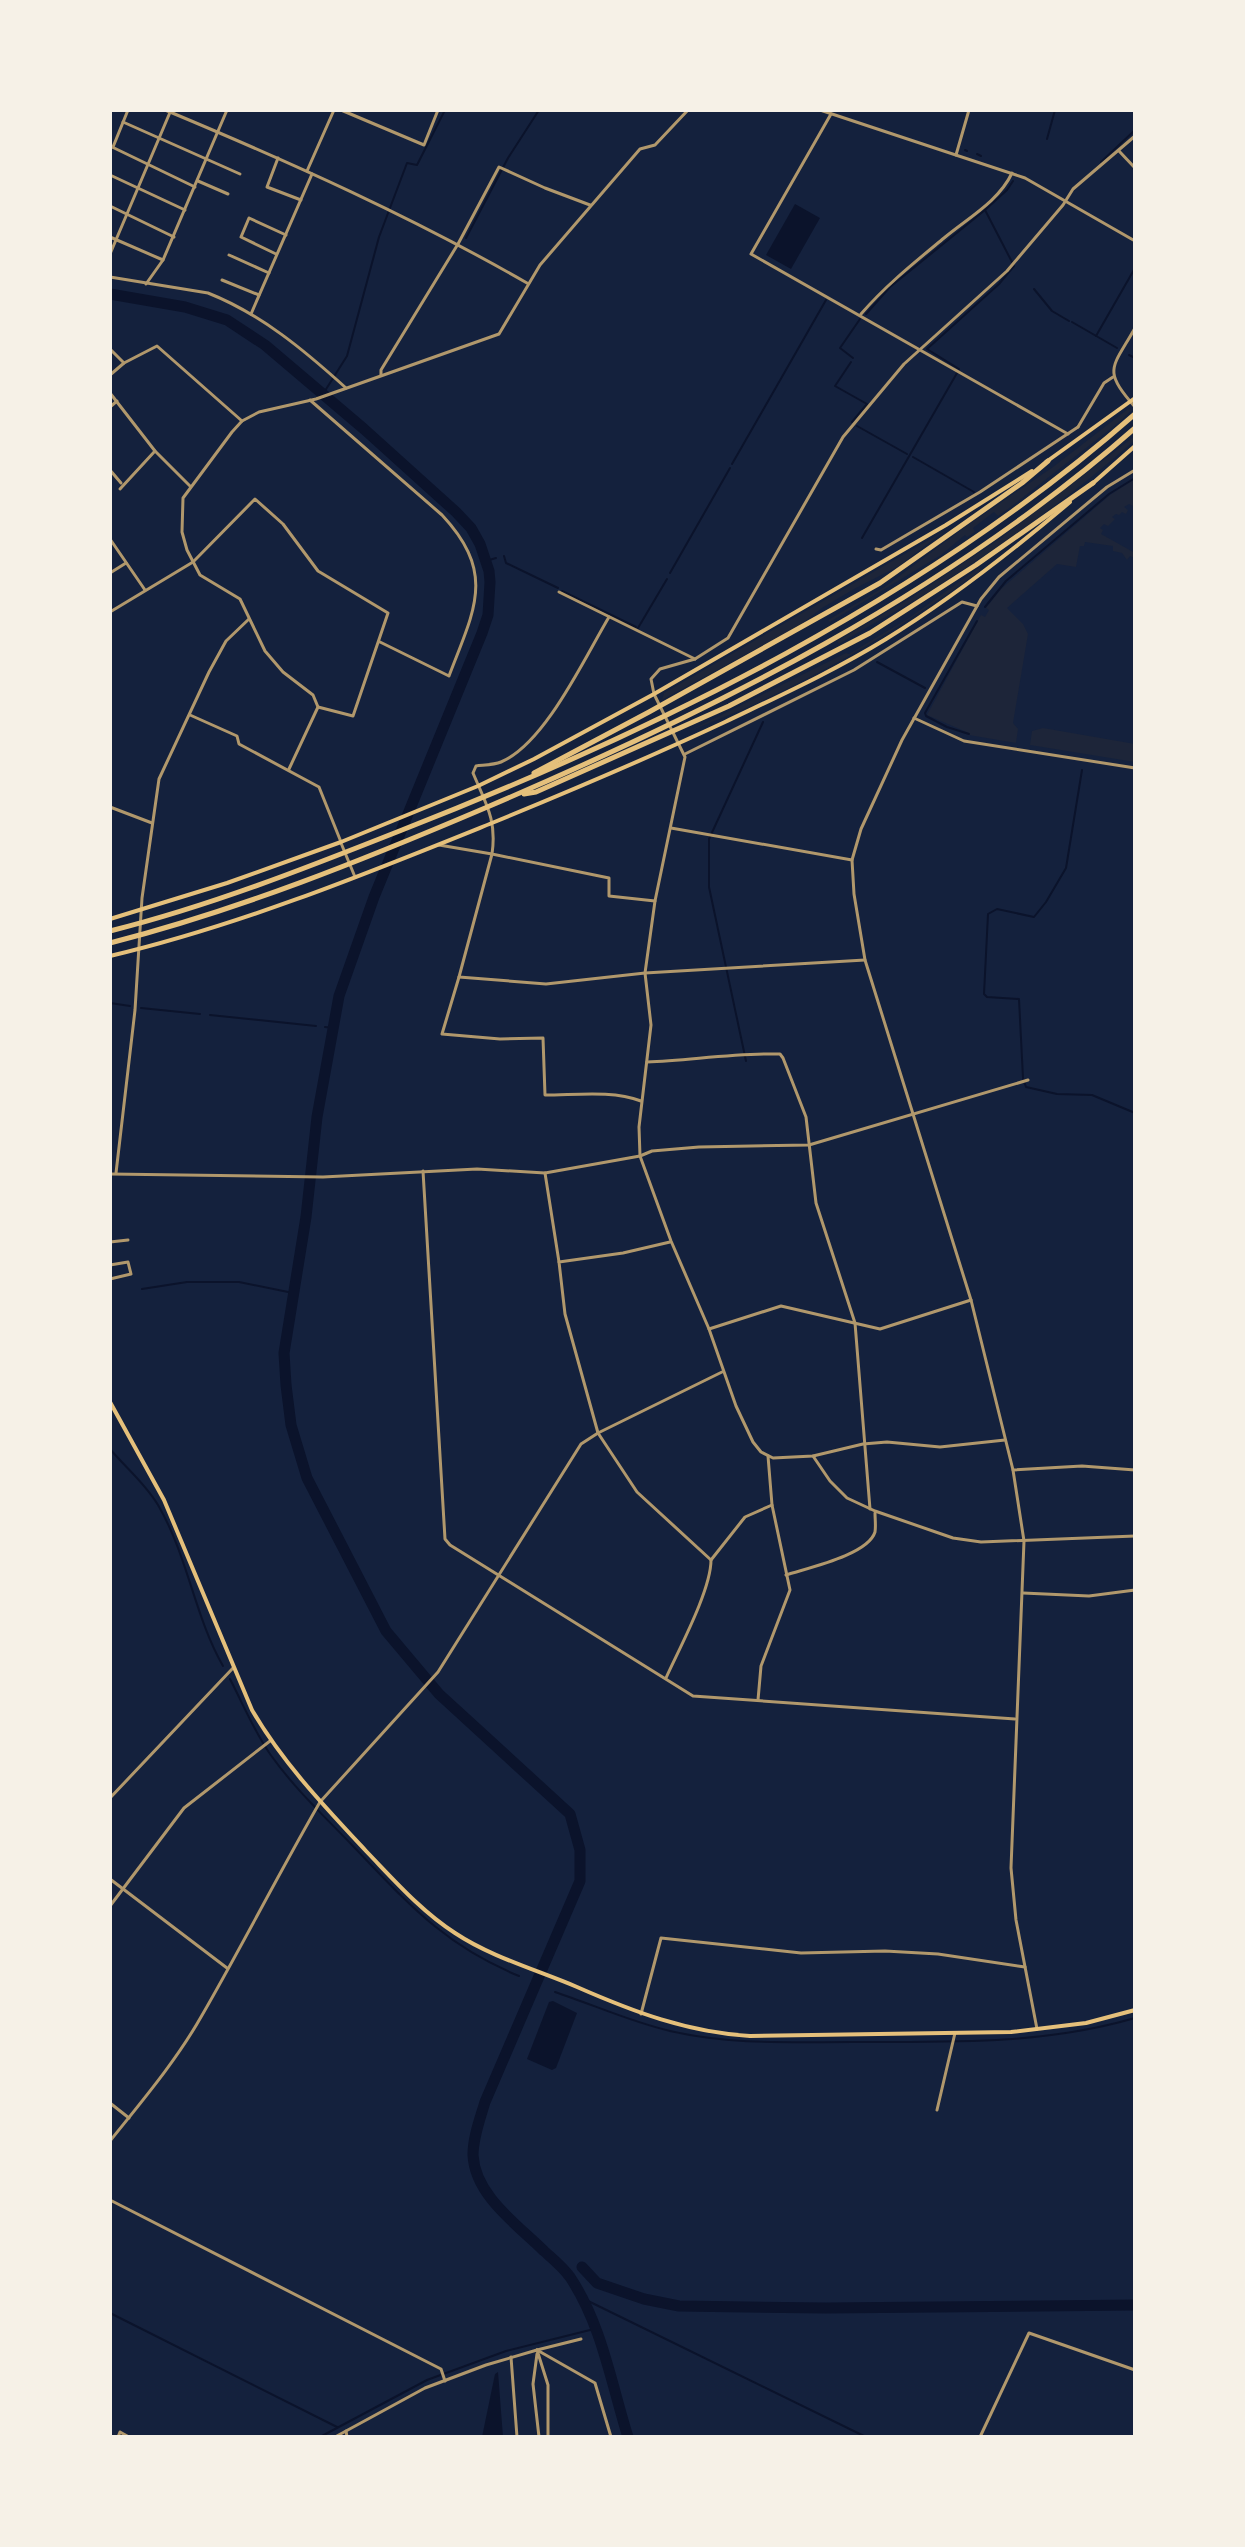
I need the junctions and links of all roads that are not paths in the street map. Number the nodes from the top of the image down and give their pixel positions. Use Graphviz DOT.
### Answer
graph roads {
  1 [pos="128,110"];
  2 [pos="227,110"];
  3 [pos="334,110"];
  4 [pos="341,110"];
  5 [pos="438,110"];
  6 [pos="688,110"];
  7 [pos="820,110"];
  8 [pos="969,110"];
  9 [pos="168,111"];
  10 [pos="831,114"];
  11 [pos="123,122"];
  12 [pos="218,132"];
  13 [pos="1135,136"];
  14 [pos="159,138"];
  15 [pos="112,147"];
  16 [pos="1119,151"];
  17 [pos="956,155"];
  18 [pos="278,158"];
  19 [pos="206,159"];
  20 [pos="149,163"];
  21 [pos="1135,168"];
  22 [pos="310,172"];
  23 [pos="1012,173"];
  24 [pos="240,174"];
  25 [pos="110,175"];
  26 [pos="198,180"];
  27 [pos="195,187"];
  28 [pos="138,188"];
  29 [pos="228,194"];
  30 [pos="301,200"];
  31 [pos="1064,201"];
  32 [pos="590,205"];
  33 [pos="110,206"];
  34 [pos="185,210"];
  35 [pos="126,213"];
  36 [pos="286,235"];
  37 [pos="110,237"];
  38 [pos="174,237"];
  39 [pos="116,239"];
  40 [pos="1135,241"];
  41 [pos="458,244"];
  42 [pos="110,254"];
  43 [pos="277,254"];
  44 [pos="229,255"];
  45 [pos="163,260"];
  46 [pos="269,273"];
  47 [pos="110,277"];
  48 [pos="222,280"];
  49 [pos="146,284"];
  50 [pos="528,284"];
  51 [pos="259,296"];
  52 [pos="251,314"];
  53 [pos="861,314"];
  54 [pos="1135,328"];
  55 [pos="110,349"];
  56 [pos="920,350"];
  57 [pos="124,363"];
  58 [pos="110,375"];
  59 [pos="381,375"];
  60 [pos="1113,377"];
  61 [pos="344,389"];
  62 [pos="110,393"];
  63 [pos="313,399"];
  64 [pos="1133,400"];
  65 [pos="117,401"];
  66 [pos="110,407"];
  67 [pos="1135,407"];
  68 [pos="1135,414"];
  69 [pos="242,421"];
  70 [pos="1135,428"];
  71 [pos="1068,434"];
  72 [pos="1135,446"];
  73 [pos="155,451"];
  74 [pos="1048,461"];
  75 [pos="110,470"];
  76 [pos="1135,470"];
  77 [pos="1093,483"];
  78 [pos="122,484"];
  79 [pos="190,486"];
  80 [pos="120,489"];
  81 [pos="110,539"];
  82 [pos="876,549"];
  83 [pos="193,562"];
  84 [pos="126,563"];
  85 [pos="110,573"];
  86 [pos="145,590"];
  87 [pos="559,592"];
  88 [pos="977,606"];
  89 [pos="110,612"];
  90 [pos="609,617"];
  91 [pos="249,619"];
  92 [pos="380,642"];
  93 [pos="695,659"];
  94 [pos="654,694"];
  95 [pos="318,707"];
  96 [pos="190,715"];
  97 [pos="914,718"];
  98 [pos="679,743"];
  99 [pos="685,754"];
  100 [pos="1135,768"];
  101 [pos="289,769"];
  102 [pos="523,780"];
  103 [pos="478,786"];
  104 [pos="515,795"];
  105 [pos="110,807"];
  106 [pos="493,822"];
  107 [pos="152,823"];
  108 [pos="669,827"];
  109 [pos="341,842"];
  110 [pos="439,845"];
  111 [pos="492,854"];
  112 [pos="852,860"];
  113 [pos="355,877"];
  114 [pos="655,901"];
  115 [pos="143,911"];
  116 [pos="110,919"];
  117 [pos="110,931"];
  118 [pos="110,943"];
  119 [pos="140,948"];
  120 [pos="110,956"];
  121 [pos="865,960"];
  122 [pos="645,973"];
  123 [pos="459,977"];
  124 [pos="646,1062"];
  125 [pos="1028,1080"];
  126 [pos="641,1101"];
  127 [pos="912,1114"];
  128 [pos="809,1145"];
  129 [pos="640,1156"];
  130 [pos="423,1171"];
  131 [pos="116,1173"];
  132 [pos="545,1173"];
  133 [pos="110,1174"];
  134 [pos="128,1240"];
  135 [pos="671,1241"];
  136 [pos="110,1242"];
  137 [pos="559,1262"];
  138 [pos="110,1265"];
  139 [pos="110,1279"];
  140 [pos="971,1300"];
  141 [pos="855,1323"];
  142 [pos="709,1329"];
  143 [pos="722,1372"];
  144 [pos="110,1402"];
  145 [pos="598,1433"];
  146 [pos="1005,1440"];
  147 [pos="863,1444"];
  148 [pos="768,1456"];
  149 [pos="813,1456"];
  150 [pos="1013,1470"];
  151 [pos="1135,1470"];
  152 [pos="772,1505"];
  153 [pos="870,1509"];
  154 [pos="875,1511"];
  155 [pos="1135,1536"];
  156 [pos="1024,1541"];
  157 [pos="711,1560"];
  158 [pos="786,1575"];
  159 [pos="499,1577"];
  160 [pos="1135,1590"];
  161 [pos="1023,1593"];
  162 [pos="233,1668"];
  163 [pos="666,1678"];
  164 [pos="758,1700"];
  165 [pos="1015,1719"];
  166 [pos="270,1741"];
  167 [pos="110,1798"];
  168 [pos="320,1802"];
  169 [pos="110,1879"];
  170 [pos="123,1889"];
  171 [pos="110,1906"];
  172 [pos="227,1968"];
  173 [pos="1026,1968"];
  174 [pos="1135,2010"];
  175 [pos="641,2014"];
  176 [pos="1037,2030"];
  177 [pos="955,2033"];
  178 [pos="110,2103"];
  179 [pos="937,2110"];
  180 [pos="129,2118"];
  181 [pos="110,2141"];
  182 [pos="110,2200"];
  183 [pos="581,2339"];
  184 [pos="537,2350"];
  185 [pos="511,2357"];
  186 [pos="1135,2370"];
  187 [pos="445,2381"];
  188 [pos="346,2431"];
  189 [pos="118,2437"];
  190 [pos="129,2437"];
  191 [pos="335,2437"];
  192 [pos="347,2437"];
  193 [pos="517,2437"];
  194 [pos="539,2437"];
  195 [pos="548,2437"];
  196 [pos="611,2437"];
  197 [pos="980,2437"];
  1 -- 11 [label="street"];
  2 -- 12 [label="street"];
  3 -- 22 [label="street"];
  4 -- 5 [label="street"];
  6 -- 32 [label="street"];
  7 -- 10 [label="street"];
  8 -- 17 [label="street"];
  9 -- 12 [label="street"];
  9 -- 14 [label="street"];
  10 -- 17 [label="street"];
  10 -- 53 [label="street"];
  11 -- 14 [label="street"];
  11 -- 15 [label="street"];
  12 -- 18 [label="street"];
  12 -- 19 [label="street"];
  13 -- 16 [label="street"];
  14 -- 19 [label="street"];
  14 -- 20 [label="street"];
  15 -- 20 [label="street"];
  16 -- 21 [label="street"];
  16 -- 31 [label="street"];
  17 -- 23 [label="street"];
  18 -- 22 [label="street"];
  18 -- 30 [label="street"];
  19 -- 24 [label="street"];
  19 -- 26 [label="street"];
  20 -- 27 [label="street"];
  20 -- 28 [label="street"];
  22 -- 30 [label="street"];
  22 -- 41 [label="street"];
  23 -- 31 [label="street"];
  23 -- 53 [label="street"];
  25 -- 28 [label="street"];
  26 -- 27 [label="street"];
  26 -- 29 [label="street"];
  27 -- 34 [label="street"];
  28 -- 34 [label="street"];
  28 -- 35 [label="street"];
  30 -- 36 [label="street"];
  31 -- 40 [label="street"];
  31 -- 56 [label="street"];
  32 -- 41 [label="street"];
  32 -- 50 [label="street"];
  33 -- 35 [label="street"];
  34 -- 38 [label="street"];
  35 -- 38 [label="street"];
  35 -- 39 [label="street"];
  36 -- 43 [label="street"];
  36 -- 43 [label="street"];
  37 -- 39 [label="street"];
  38 -- 45 [label="street"];
  39 -- 42 [label="street"];
  39 -- 45 [label="street"];
  41 -- 50 [label="street"];
  41 -- 59 [label="street"];
  43 -- 46 [label="street"];
  44 -- 46 [label="street"];
  45 -- 49 [label="street"];
  46 -- 51 [label="street"];
  47 -- 49 [label="street"];
  48 -- 51 [label="street"];
  49 -- 52 [label="street"];
  50 -- 59 [label="street"];
  51 -- 52 [label="street"];
  52 -- 61 [label="street"];
  53 -- 56 [label="street"];
  54 -- 60 [label="street"];
  55 -- 57 [label="street"];
  56 -- 71 [label="street"];
  56 -- 93 [label="street"];
  57 -- 58 [label="street"];
  57 -- 69 [label="street"];
  59 -- 61 [label="street"];
  60 -- 64 [label="street"];
  60 -- 71 [label="street"];
  61 -- 63 [label="street"];
  62 -- 65 [label="street"];
  63 -- 69 [label="street"];
  63 -- 92 [label="street"];
  64 -- 67 [label="street"];
  64 -- 74 [label="main road"];
  65 -- 66 [label="street"];
  65 -- 73 [label="street"];
  68 -- 102 [label="highway"];
  69 -- 79 [label="street"];
  70 -- 104 [label="highway"];
  71 -- 82 [label="street"];
  72 -- 77 [label="main road"];
  73 -- 78 [label="street"];
  73 -- 79 [label="street"];
  74 -- 94 [label="main road"];
  74 -- 102 [label="highway"];
  75 -- 78 [label="street"];
  76 -- 88 [label="street"];
  77 -- 98 [label="main road"];
  77 -- 104 [label="highway"];
  78 -- 80 [label="street"];
  79 -- 83 [label="street"];
  81 -- 84 [label="street"];
  83 -- 86 [label="street"];
  83 -- 91 [label="street"];
  83 -- 92 [label="street"];
  84 -- 85 [label="street"];
  84 -- 86 [label="street"];
  86 -- 89 [label="street"];
  87 -- 90 [label="street"];
  88 -- 97 [label="street"];
  88 -- 99 [label="street"];
  90 -- 93 [label="street"];
  90 -- 103 [label="street"];
  91 -- 95 [label="street"];
  91 -- 96 [label="street"];
  92 -- 95 [label="street"];
  93 -- 94 [label="street"];
  94 -- 98 [label="street"];
  94 -- 103 [label="main road"];
  95 -- 101 [label="street"];
  96 -- 101 [label="street"];
  96 -- 107 [label="street"];
  97 -- 100 [label="street"];
  97 -- 112 [label="street"];
  98 -- 99 [label="street"];
  98 -- 106 [label="main road"];
  99 -- 108 [label="street"];
  101 -- 109 [label="street"];
  102 -- 117 [label="highway"];
  103 -- 106 [label="street"];
  103 -- 109 [label="main road"];
  104 -- 118 [label="highway"];
  105 -- 107 [label="street"];
  106 -- 110 [label="main road"];
  106 -- 111 [label="street"];
  107 -- 115 [label="street"];
  108 -- 112 [label="street"];
  108 -- 114 [label="street"];
  109 -- 113 [label="street"];
  109 -- 115 [label="main road"];
  110 -- 111 [label="street"];
  110 -- 113 [label="main road"];
  111 -- 114 [label="street"];
  111 -- 123 [label="street"];
  112 -- 121 [label="street"];
  113 -- 119 [label="main road"];
  114 -- 122 [label="street"];
  115 -- 116 [label="main road"];
  115 -- 119 [label="street"];
  119 -- 120 [label="main road"];
  119 -- 131 [label="street"];
  121 -- 122 [label="street"];
  121 -- 127 [label="street"];
  122 -- 123 [label="street"];
  122 -- 124 [label="street"];
  123 -- 126 [label="street"];
  124 -- 126 [label="street"];
  124 -- 128 [label="street"];
  125 -- 127 [label="street"];
  126 -- 129 [label="street"];
  127 -- 128 [label="street"];
  127 -- 140 [label="street"];
  128 -- 129 [label="street"];
  128 -- 141 [label="street"];
  129 -- 132 [label="street"];
  129 -- 135 [label="street"];
  130 -- 131 [label="street"];
  130 -- 132 [label="street"];
  130 -- 159 [label="street"];
  131 -- 133 [label="street"];
  132 -- 137 [label="street"];
  134 -- 136 [label="street"];
  135 -- 137 [label="street"];
  135 -- 142 [label="street"];
  137 -- 145 [label="street"];
  138 -- 139 [label="street"];
  140 -- 141 [label="street"];
  140 -- 146 [label="street"];
  141 -- 142 [label="street"];
  141 -- 147 [label="street"];
  142 -- 143 [label="street"];
  143 -- 145 [label="street"];
  143 -- 148 [label="street"];
  144 -- 162 [label="main road"];
  145 -- 157 [label="street"];
  145 -- 159 [label="street"];
  146 -- 147 [label="street"];
  146 -- 150 [label="street"];
  147 -- 149 [label="street"];
  147 -- 153 [label="street"];
  148 -- 149 [label="street"];
  148 -- 152 [label="street"];
  149 -- 153 [label="street"];
  150 -- 151 [label="street"];
  150 -- 156 [label="street"];
  152 -- 157 [label="street"];
  152 -- 158 [label="street"];
  153 -- 154 [label="street"];
  154 -- 156 [label="street"];
  154 -- 158 [label="street"];
  155 -- 156 [label="street"];
  156 -- 161 [label="street"];
  157 -- 163 [label="street"];
  158 -- 164 [label="street"];
  159 -- 163 [label="street"];
  159 -- 168 [label="street"];
  160 -- 161 [label="street"];
  161 -- 165 [label="street"];
  162 -- 166 [label="main road"];
  162 -- 167 [label="street"];
  163 -- 164 [label="street"];
  164 -- 165 [label="street"];
  165 -- 173 [label="street"];
  166 -- 168 [label="main road"];
  166 -- 170 [label="street"];
  168 -- 172 [label="street"];
  168 -- 175 [label="main road"];
  169 -- 170 [label="street"];
  170 -- 171 [label="street"];
  170 -- 172 [label="street"];
  172 -- 180 [label="street"];
  173 -- 175 [label="street"];
  173 -- 176 [label="street"];
  174 -- 176 [label="main road"];
  175 -- 177 [label="main road"];
  176 -- 177 [label="main road"];
  177 -- 179 [label="street"];
  178 -- 180 [label="street"];
  180 -- 181 [label="street"];
  182 -- 187 [label="street"];
  183 -- 184 [label="street"];
  184 -- 185 [label="street"];
  184 -- 194 [label="street"];
  184 -- 195 [label="street"];
  184 -- 196 [label="street"];
  185 -- 187 [label="street"];
  185 -- 193 [label="street"];
  186 -- 197 [label="street"];
  187 -- 188 [label="street"];
  188 -- 191 [label="street"];
  188 -- 192 [label="street"];
  189 -- 190 [label="street"];
}
